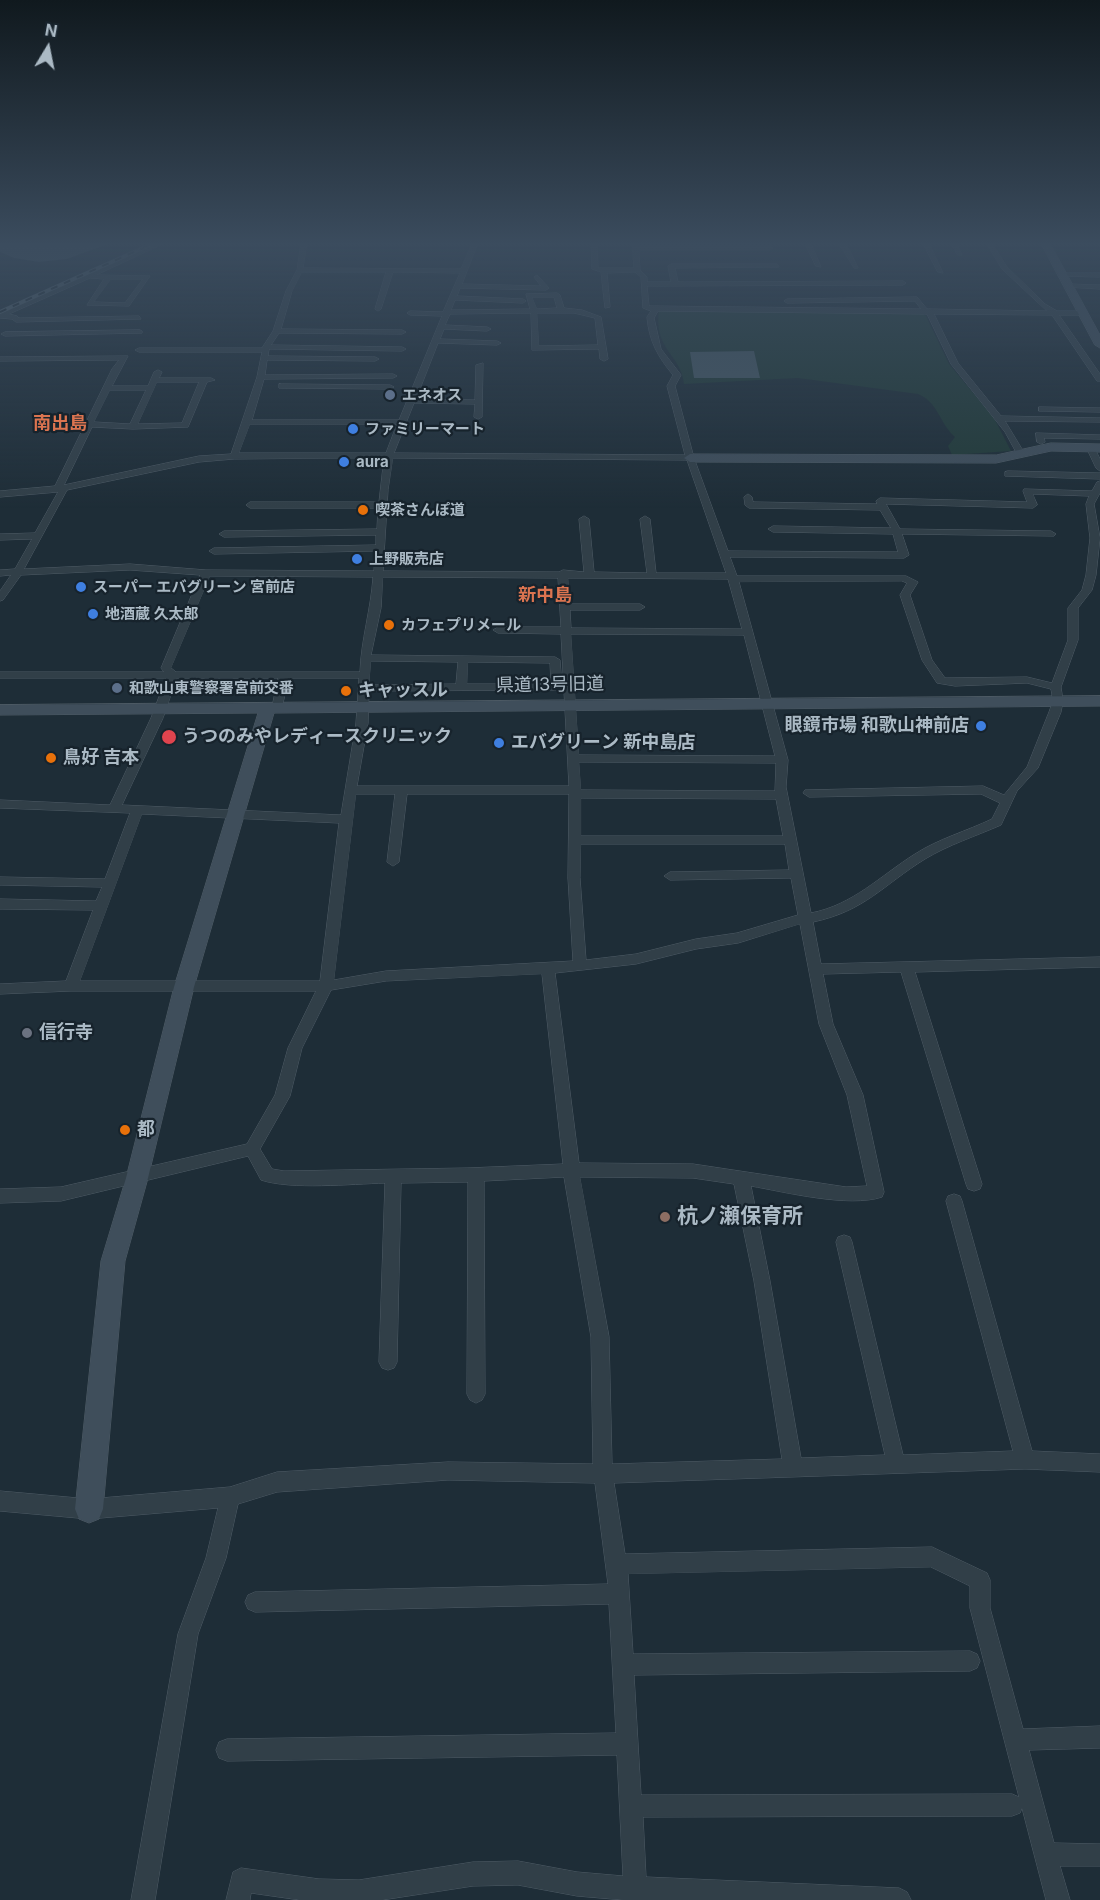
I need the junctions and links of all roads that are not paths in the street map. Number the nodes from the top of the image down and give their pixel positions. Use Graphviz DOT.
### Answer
graph roads {
  1 [pos="277,331"];
  2 [pos="140,332"];
  3 [pos="360,332"];
  4 [pos="402,332"];
  5 [pos="438,332"];
  6 [pos="535,332"];
  7 [pos="600,332"];
  8 [pos="651,332"];
  9 [pos="939,332"];
  10 [pos="1068,332"];
  11 [pos="1097,335"];
  12 [pos="2,337"];
  13 [pos="434,341"];
  14 [pos="497,343"];
  15 [pos="1100,345"];
  16 [pos="142,346"];
  17 [pos="603,347"];
  18 [pos="402,349"];
  19 [pos="266,350"];
  20 [pos="375,358"];
  21 [pos="0,359"];
  22 [pos="604,359"];
  23 [pos="480,364"];
  24 [pos="393,376"];
  25 [pos="1100,379"];
  26 [pos="260,381"];
  27 [pos="390,387"];
  28 [pos="107,388"];
  29 [pos="151,388"];
  30 [pos="410,401"];
  31 [pos="478,402"];
  32 [pos="1042,409"];
  33 [pos="1100,410"];
  34 [pos="478,417"];
  35 [pos="999,418"];
  36 [pos="1100,420"];
  37 [pos="247,422"];
  38 [pos="401,422"];
  39 [pos="90,424"];
  40 [pos="133,427"];
  41 [pos="1100,437"];
  42 [pos="1041,442"];
  43 [pos="1095,447"];
  44 [pos="1021,454"];
  45 [pos="389,455"];
  46 [pos="234,456"];
  47 [pos="690,458"];
  48 [pos="1100,468"];
  49 [pos="1008,474"];
  50 [pos="1100,476"];
  51 [pos="1100,484"];
  52 [pos="61,488"];
  53 [pos="0,494"];
  54 [pos="1094,494"];
  55 [pos="748,497"];
  56 [pos="383,505"];
  57 [pos="250,506"];
  58 [pos="883,507"];
  59 [pos="584,519"];
  60 [pos="645,519"];
  61 [pos="773,529"];
  62 [pos="896,529"];
  63 [pos="382,532"];
  64 [pos="224,534"];
  65 [pos="1051,534"];
  66 [pos="37,536"];
  67 [pos="0,537"];
  68 [pos="381,548"];
  69 [pos="214,551"];
  70 [pos="725,554"];
  71 [pos="18,572"];
  72 [pos="0,573"];
  73 [pos="206,573"];
  74 [pos="378,573"];
  75 [pos="563,573"];
  76 [pos="589,574"];
  77 [pos="652,575"];
  78 [pos="733,577"];
  79 [pos="0,598"];
  80 [pos="564,607"];
  81 [pos="640,607"];
  82 [pos="498,630"];
  83 [pos="566,631"];
  84 [pos="746,632"];
  85 [pos="366,658"];
  86 [pos="463,659"];
  87 [pos="0,675"];
  88 [pos="173,675"];
  89 [pos="284,675"];
  90 [pos="365,675"];
  91 [pos="461,687"];
  92 [pos="364,688"];
  93 [pos="1056,700"];
  94 [pos="1100,701"];
  95 [pos="768,708"];
  96 [pos="571,709"];
  97 [pos="0,710"];
  98 [pos="270,710"];
  99 [pos="363,711"];
  100 [pos="1100,711"];
  101 [pos="159,713"];
  102 [pos="0,720"];
  103 [pos="574,758"];
  104 [pos="782,760"];
  105 [pos="351,790"];
  106 [pos="401,790"];
  107 [pos="575,792"];
  108 [pos="809,793"];
  109 [pos="782,795"];
  110 [pos="1006,801"];
  111 [pos="0,804"];
  112 [pos="114,810"];
  113 [pos="137,810"];
  114 [pos="234,813"];
  115 [pos="346,819"];
  116 [pos="573,840"];
  117 [pos="790,840"];
  118 [pos="393,862"];
  119 [pos="796,874"];
  120 [pos="670,876"];
  121 [pos="0,881"];
  122 [pos="110,883"];
  123 [pos="0,904"];
  124 [pos="101,906"];
  125 [pos="807,920"];
  126 [pos="1100,962"];
  127 [pos="580,964"];
  128 [pos="906,966"];
  129 [pos="548,969"];
  130 [pos="815,969"];
  131 [pos="71,986"];
  132 [pos="326,986"];
  133 [pos="184,987"];
  134 [pos="0,989"];
  135 [pos="252,1149"];
  136 [pos="572,1170"];
  137 [pos="476,1175"];
  138 [pos="393,1176"];
  139 [pos="137,1178"];
  140 [pos="741,1178"];
  141 [pos="974,1184"];
  142 [pos="0,1196"];
  143 [pos="954,1201"];
  144 [pos="844,1242"];
  145 [pos="388,1362"];
  146 [pos="476,1394"];
  147 [pos="1025,1460"];
  148 [pos="1100,1463"];
  149 [pos="896,1464"];
  150 [pos="793,1467"];
  151 [pos="603,1474"];
  152 [pos="230,1497"];
  153 [pos="0,1501"];
  154 [pos="89,1509"];
  155 [pos="617,1564"];
  156 [pos="619,1594"];
  157 [pos="255,1602"];
  158 [pos="970,1661"];
  159 [pos="623,1665"];
  160 [pos="1100,1737"];
  161 [pos="1016,1740"];
  162 [pos="628,1744"];
  163 [pos="227,1750"];
  164 [pos="1012,1805"];
  165 [pos="632,1806"];
  166 [pos="1047,1854"];
  167 [pos="1100,1855"];
  168 [pos="636,1894"];
  169 [pos="143,1900"];
  170 [pos="238,1900"];
  171 [pos="899,1900"];
  172 [pos="1058,1900"];
  1 -- 19 [label="street"];
  2 -- 12 [label="street"];
  3 -- 4 [label="street"];
  5 -- 13 [label="street"];
  6 -- 17 [label="street"];
  7 -- 17 [label="street"];
  8 -- 47 [label="street"];
  9 -- 35 [label="street"];
  10 -- 25 [label="street"];
  11 -- 15 [label="street"];
  13 -- 14 [label="street"];
  13 -- 30 [label="street"];
  16 -- 19 [label="street"];
  17 -- 22 [label="street"];
  18 -- 19 [label="street"];
  19 -- 20 [label="street"];
  19 -- 26 [label="street"];
  21 -- 28 [label="street"];
  23 -- 31 [label="street"];
  24 -- 26 [label="street"];
  26 -- 27 [label="street"];
  26 -- 37 [label="street"];
  28 -- 29 [label="street"];
  28 -- 39 [label="street"];
  29 -- 40 [label="street"];
  29 -- 40 [label="street"];
  30 -- 31 [label="street"];
  30 -- 38 [label="street"];
  31 -- 34 [label="street"];
  32 -- 33 [label="street"];
  35 -- 36 [label="street"];
  35 -- 44 [label="street"];
  37 -- 38 [label="street"];
  37 -- 46 [label="street"];
  38 -- 45 [label="street"];
  39 -- 40 [label="street"];
  39 -- 52 [label="street"];
  41 -- 42 [label="street"];
  43 -- 44 [label="street"];
  43 -- 48 [label="street"];
  44 -- 47 [label="street"];
  45 -- 46 [label="street"];
  45 -- 47 [label="street"];
  45 -- 56 [label="street"];
  46 -- 52 [label="street"];
  47 -- 70 [label="street"];
  49 -- 50 [label="street"];
  51 -- 54 [label="street"];
  52 -- 53 [label="street"];
  52 -- 66 [label="street"];
  54 -- 58 [label="street"];
  54 -- 93 [label="street"];
  55 -- 58 [label="street"];
  56 -- 57 [label="street"];
  56 -- 63 [label="street"];
  58 -- 62 [label="street"];
  59 -- 76 [label="street"];
  60 -- 77 [label="street"];
  61 -- 62 [label="street"];
  62 -- 65 [label="street"];
  62 -- 70 [label="street"];
  63 -- 64 [label="street"];
  63 -- 68 [label="street"];
  66 -- 67 [label="street"];
  66 -- 71 [label="street"];
  68 -- 69 [label="street"];
  68 -- 74 [label="street"];
  70 -- 78 [label="street"];
  71 -- 72 [label="street"];
  71 -- 73 [label="street"];
  71 -- 79 [label="street"];
  73 -- 74 [label="street"];
  73 -- 88 [label="street"];
  74 -- 75 [label="street"];
  74 -- 85 [label="street"];
  75 -- 76 [label="street"];
  75 -- 80 [label="street"];
  76 -- 77 [label="street"];
  77 -- 78 [label="street"];
  78 -- 84 [label="street"];
  78 -- 93 [label="street"];
  80 -- 81 [label="street"];
  80 -- 83 [label="street"];
  82 -- 83 [label="street"];
  83 -- 84 [label="street"];
  83 -- 96 [label="street"];
  84 -- 95 [label="street"];
  85 -- 86 [label="street"];
  85 -- 90 [label="street"];
  86 -- 91 [label="street"];
  86 -- 91 [label="street"];
  87 -- 88 [label="street"];
  88 -- 89 [label="street"];
  88 -- 101 [label="street"];
  89 -- 90 [label="street"];
  89 -- 98 [label="street"];
  90 -- 92 [label="street"];
  91 -- 92 [label="street"];
  92 -- 99 [label="street"];
  93 -- 94 [label="street, 県道13号旧道"];
  93 -- 95 [label="street, 県道13号旧道"];
  93 -- 100 [label="street, 県道13号旧道"];
  93 -- 110 [label="street"];
  95 -- 96 [label="street, 県道13号旧道"];
  95 -- 104 [label="street"];
  96 -- 99 [label="street, 県道13号旧道"];
  96 -- 103 [label="street"];
  97 -- 101 [label="street, 県道13号旧道"];
  98 -- 99 [label="street, 県道13号旧道"];
  98 -- 101 [label="street, 県道13号旧道"];
  98 -- 114 [label="street"];
  99 -- 105 [label="street"];
  101 -- 102 [label="street, 県道13号旧道"];
  101 -- 112 [label="street"];
  103 -- 104 [label="street"];
  103 -- 107 [label="street"];
  104 -- 109 [label="street"];
  105 -- 106 [label="street"];
  105 -- 115 [label="street"];
  106 -- 107 [label="street"];
  106 -- 118 [label="street"];
  107 -- 109 [label="street"];
  107 -- 116 [label="street"];
  108 -- 110 [label="street"];
  109 -- 117 [label="street"];
  110 -- 125 [label="street"];
  111 -- 112 [label="street"];
  112 -- 113 [label="street"];
  113 -- 114 [label="street"];
  113 -- 122 [label="street"];
  114 -- 115 [label="street"];
  114 -- 133 [label="street"];
  115 -- 132 [label="street"];
  116 -- 117 [label="street"];
  116 -- 127 [label="street"];
  117 -- 119 [label="street"];
  119 -- 120 [label="street"];
  119 -- 125 [label="street"];
  121 -- 122 [label="street"];
  122 -- 124 [label="street"];
  123 -- 124 [label="street"];
  124 -- 131 [label="street"];
  125 -- 127 [label="street"];
  125 -- 130 [label="street"];
  126 -- 128 [label="street"];
  127 -- 129 [label="street"];
  128 -- 130 [label="street"];
  128 -- 141 [label="street"];
  129 -- 132 [label="street"];
  129 -- 136 [label="street"];
  130 -- 140 [label="street"];
  131 -- 133 [label="street"];
  131 -- 134 [label="street"];
  132 -- 133 [label="street"];
  132 -- 135 [label="street"];
  133 -- 139 [label="street"];
  135 -- 138 [label="street"];
  135 -- 139 [label="street"];
  136 -- 137 [label="street"];
  136 -- 140 [label="street"];
  136 -- 151 [label="street"];
  137 -- 138 [label="street"];
  137 -- 146 [label="street"];
  138 -- 145 [label="street"];
  139 -- 142 [label="street"];
  139 -- 154 [label="street"];
  140 -- 150 [label="street"];
  143 -- 147 [label="street"];
  144 -- 149 [label="street"];
  147 -- 148 [label="street"];
  147 -- 149 [label="street"];
  149 -- 150 [label="street"];
  150 -- 151 [label="street"];
  151 -- 152 [label="street"];
  151 -- 155 [label="street"];
  152 -- 154 [label="street"];
  152 -- 169 [label="street"];
  153 -- 154 [label="street"];
  155 -- 156 [label="street"];
  155 -- 161 [label="street"];
  156 -- 157 [label="street"];
  156 -- 159 [label="street"];
  158 -- 159 [label="street"];
  159 -- 162 [label="street"];
  160 -- 161 [label="street"];
  161 -- 166 [label="street"];
  162 -- 163 [label="street"];
  162 -- 165 [label="street"];
  164 -- 165 [label="street"];
  165 -- 168 [label="street"];
  166 -- 167 [label="street"];
  166 -- 172 [label="street"];
  168 -- 170 [label="street"];
  168 -- 171 [label="street"];
}
